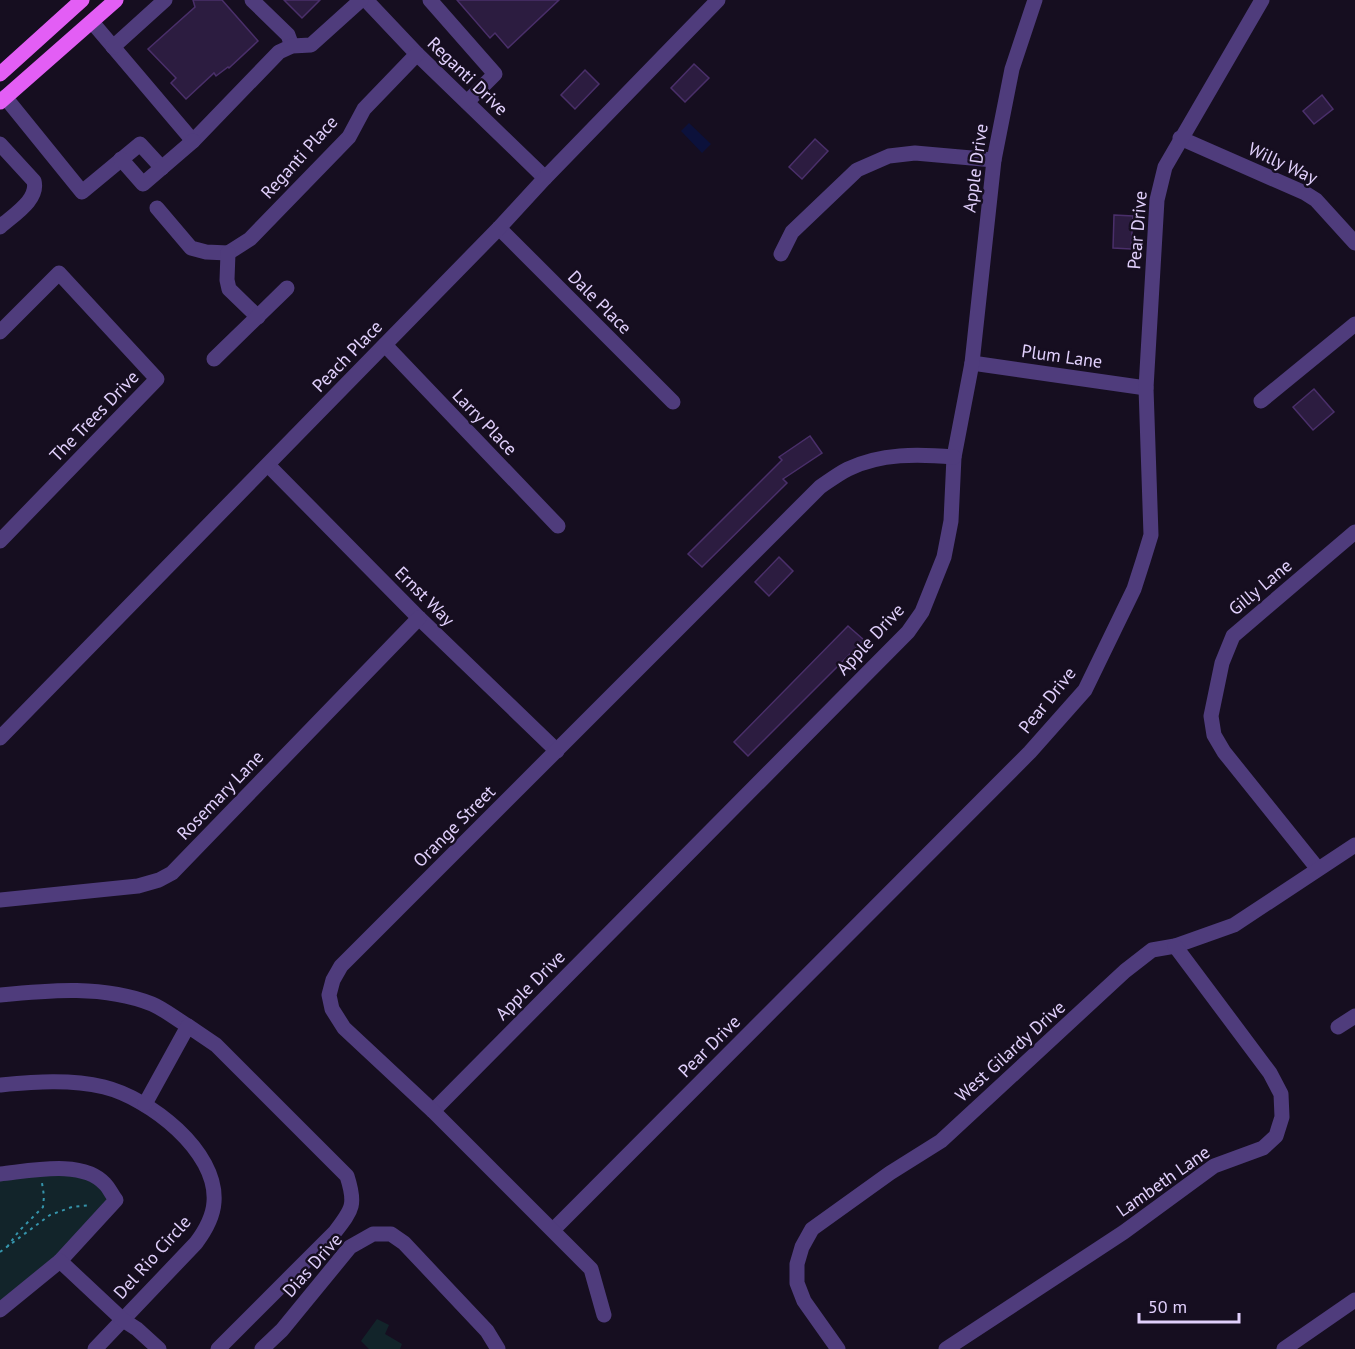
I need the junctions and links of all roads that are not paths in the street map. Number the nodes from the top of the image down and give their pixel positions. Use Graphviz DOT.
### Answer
graph roads {
  1 [pos="82,0"];
  2 [pos="116,0"];
  3 [pos="165,0"];
  4 [pos="252,0"];
  5 [pos="361,0"];
  6 [pos="366,0"];
  7 [pos="430,0"];
  8 [pos="718,0"];
  9 [pos="1035,0"];
  10 [pos="1262,0"];
  11 [pos="92,22"];
  12 [pos="113,46"];
  13 [pos="292,46"];
  14 [pos="417,54"];
  15 [pos="1,72"];
  16 [pos="2,100"];
  17 [pos="467,102"];
  18 [pos="1180,138"];
  19 [pos="193,141"];
  20 [pos="0,144"];
  21 [pos="121,159"];
  22 [pos="994,160"];
  23 [pos="162,168"];
  24 [pos="545,178"];
  25 [pos="157,208"];
  26 [pos="0,227"];
  27 [pos="499,228"];
  28 [pos="1355,243"];
  29 [pos="228,253"];
  30 [pos="781,254"];
  31 [pos="287,288"];
  32 [pos="258,316"];
  33 [pos="1355,324"];
  34 [pos="0,332"];
  35 [pos="385,345"];
  36 [pos="214,359"];
  37 [pos="972,363"];
  38 [pos="1146,388"];
  39 [pos="673,402"];
  40 [pos="1261,402"];
  41 [pos="954,457"];
  42 [pos="268,465"];
  43 [pos="558,526"];
  44 [pos="1355,532"];
  45 [pos="0,541"];
  46 [pos="419,618"];
  47 [pos="0,738"];
  48 [pos="557,751"];
  49 [pos="1355,845"];
  50 [pos="1318,869"];
  51 [pos="0,900"];
  52 [pos="1175,946"];
  53 [pos="0,995"];
  54 [pos="1355,1016"];
  55 [pos="188,1026"];
  56 [pos="1338,1027"];
  57 [pos="0,1085"];
  58 [pos="145,1104"];
  59 [pos="433,1111"];
  60 [pos="0,1174"];
  61 [pos="554,1230"];
  62 [pos="60,1261"];
  63 [pos="1355,1300"];
  64 [pos="0,1310"];
  65 [pos="604,1315"];
  66 [pos="123,1320"];
  67 [pos="94,1349"];
  68 [pos="159,1349"];
  69 [pos="218,1349"];
  70 [pos="262,1349"];
  71 [pos="498,1349"];
  72 [pos="838,1349"];
  73 [pos="946,1349"];
  74 [pos="1284,1349"];
  1 -- 15 [label="main road"];
  2 -- 11 [label="main road"];
  3 -- 12 [label="street"];
  4 -- 13 [label="street"];
  5 -- 13 [label="street"];
  6 -- 14 [label="street, Reganti Drive"];
  7 -- 17 [label="street"];
  8 -- 24 [label="street, Peach Place"];
  9 -- 22 [label="street, Apple Drive"];
  10 -- 18 [label="street, Pear Drive"];
  11 -- 12 [label="street"];
  11 -- 16 [label="main road"];
  12 -- 19 [label="street"];
  13 -- 19 [label="street"];
  14 -- 17 [label="street, Reganti Drive"];
  14 -- 29 [label="street, Reganti Place"];
  16 -- 21 [label="street"];
  17 -- 24 [label="street, Reganti Drive"];
  18 -- 28 [label="street, Willy Way"];
  18 -- 38 [label="street, Pear Drive"];
  19 -- 23 [label="street"];
  20 -- 26 [label="street"];
  21 -- 23 [label="street"];
  21 -- 23 [label="street"];
  22 -- 30 [label="street"];
  22 -- 37 [label="street, Apple Drive"];
  24 -- 27 [label="street, Peach Place"];
  25 -- 29 [label="street"];
  27 -- 35 [label="street, Peach Place"];
  27 -- 39 [label="street, Dale Place"];
  29 -- 32 [label="street"];
  31 -- 32 [label="street"];
  32 -- 36 [label="street"];
  33 -- 40 [label="street"];
  34 -- 45 [label="street, The Trees Drive"];
  35 -- 42 [label="street, Peach Place"];
  35 -- 43 [label="street, Larry Place"];
  37 -- 38 [label="street, Plum Lane"];
  37 -- 41 [label="street, Apple Drive"];
  38 -- 61 [label="street, Pear Drive"];
  41 -- 48 [label="street, Orange Street"];
  41 -- 59 [label="street, Apple Drive"];
  42 -- 46 [label="street, Ernst Way"];
  42 -- 47 [label="street, Peach Place"];
  44 -- 50 [label="street, Gilly Lane"];
  46 -- 48 [label="street, Ernst Way"];
  46 -- 51 [label="street, Rosemary Lane"];
  48 -- 59 [label="street, Orange Street"];
  49 -- 50 [label="street, West Gilardy Drive"];
  50 -- 52 [label="street, West Gilardy Drive"];
  52 -- 72 [label="street, West Gilardy Drive"];
  52 -- 73 [label="street, Lambeth Lane"];
  53 -- 55 [label="street"];
  54 -- 56 [label="street"];
  55 -- 58 [label="street"];
  55 -- 69 [label="street"];
  57 -- 58 [label="street, Del Rio Circle"];
  58 -- 66 [label="street, Del Rio Circle"];
  59 -- 61 [label="street, Orange Street"];
  60 -- 62 [label="street"];
  61 -- 65 [label="street, Orange Street"];
  62 -- 64 [label="street"];
  62 -- 66 [label="street"];
  63 -- 74 [label="street"];
  66 -- 67 [label="street, Del Rio Circle"];
  66 -- 68 [label="street"];
  70 -- 71 [label="street, Dias Drive"];
}
